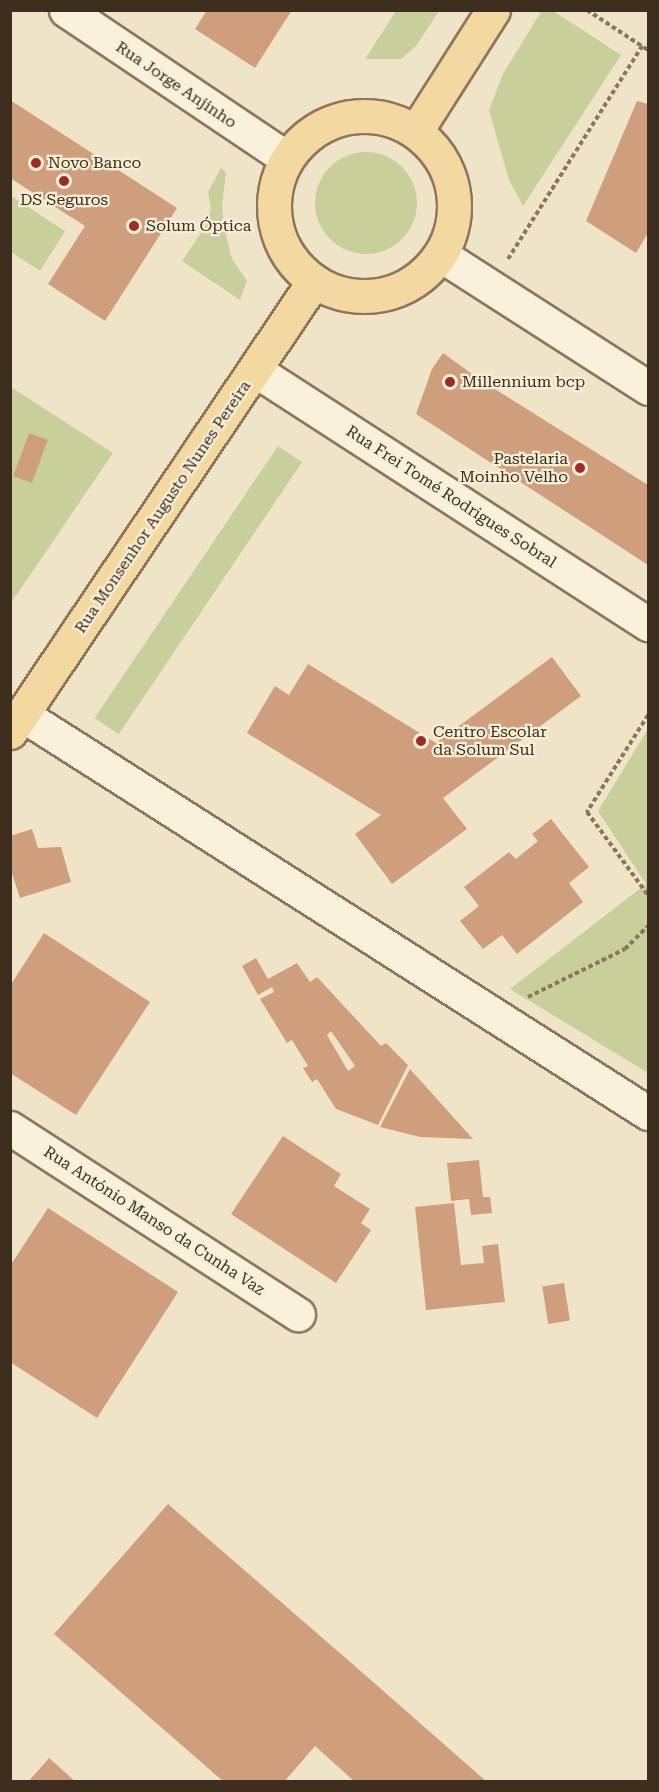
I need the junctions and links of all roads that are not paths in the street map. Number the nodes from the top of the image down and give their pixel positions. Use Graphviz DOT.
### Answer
graph roads {
  1 [pos="66,10"];
  2 [pos="493,10"];
  3 [pos="416,131"];
  4 [pos="286,158"];
  5 [pos="441,255"];
  6 [pos="314,281"];
  7 [pos="255,370"];
  8 [pos="648,388"];
  9 [pos="648,624"];
  10 [pos="17,724"];
  11 [pos="648,1113"];
  12 [pos="10,1128"];
  13 [pos="298,1314"];
  1 -- 4 [label="street, Rua Jorge Anjinho"];
  2 -- 3 [label="main road"];
  3 -- 4 [label="main road"];
  3 -- 5 [label="main road"];
  4 -- 6 [label="main road"];
  5 -- 6 [label="main road"];
  5 -- 8 [label="street"];
  6 -- 7 [label="main road, Rua Monsenhor Augusto Nunes Pereira"];
  7 -- 9 [label="street, Rua Frei Tomé Rodrigues Sobral"];
  7 -- 10 [label="main road, Rua Monsenhor Augusto Nunes Pereira"];
  10 -- 11 [label="street"];
  12 -- 13 [label="street, Rua António Manso da Cunha Vaz"];
}
